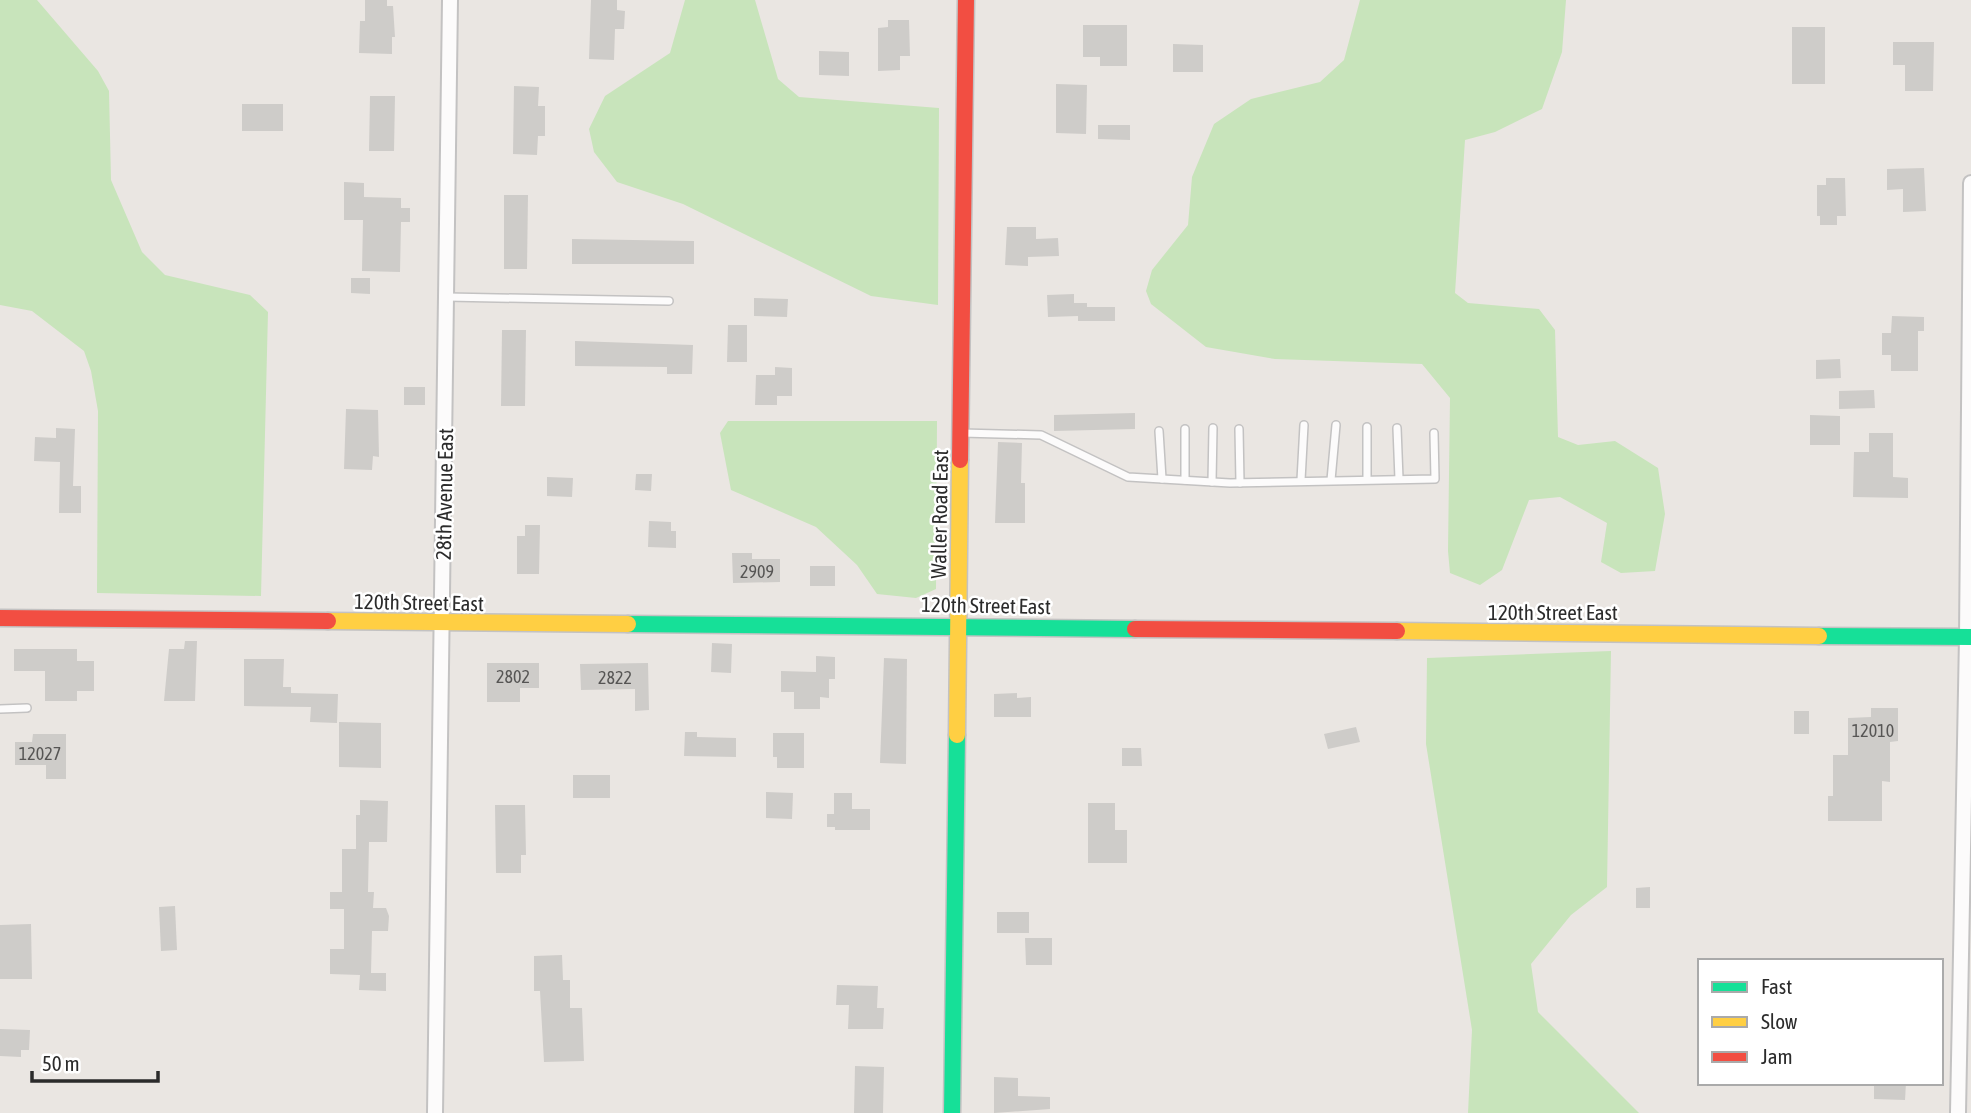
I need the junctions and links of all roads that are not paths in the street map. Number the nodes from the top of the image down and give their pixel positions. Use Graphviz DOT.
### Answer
graph roads {
  1 [pos="450,0"];
  2 [pos="966,0"];
  3 [pos="1971,183"];
  4 [pos="447,297"];
  5 [pos="669,301"];
  6 [pos="1304,425"];
  7 [pos="1336,425"];
  8 [pos="1367,427"];
  9 [pos="1213,428"];
  10 [pos="1397,428"];
  11 [pos="1185,429"];
  12 [pos="1239,429"];
  13 [pos="1159,431"];
  14 [pos="961,433"];
  15 [pos="1434,433"];
  16 [pos="1162,479"];
  17 [pos="1185,480"];
  18 [pos="1301,480"];
  19 [pos="1331,480"];
  20 [pos="1367,480"];
  21 [pos="1399,480"];
  22 [pos="1212,482"];
  23 [pos="1240,482"];
  24 [pos="0,618"];
  25 [pos="441,623"];
  26 [pos="958,626"];
  27 [pos="1969,637"];
  28 [pos="27,708"];
  29 [pos="0,709"];
  30 [pos="435,1113"];
  31 [pos="952,1113"];
  32 [pos="1958,1113"];
  1 -- 4 [label="street, 28th Avenue East"];
  2 -- 14 [label="street, Waller Road East"];
  3 -- 27 [label="street"];
  4 -- 5 [label="lane"];
  4 -- 25 [label="street, 28th Avenue East"];
  6 -- 18 [label="lane"];
  7 -- 19 [label="lane"];
  8 -- 20 [label="lane"];
  9 -- 22 [label="lane"];
  10 -- 21 [label="lane"];
  11 -- 17 [label="lane"];
  12 -- 23 [label="lane"];
  13 -- 16 [label="lane"];
  14 -- 16 [label="lane"];
  14 -- 26 [label="street, Waller Road East"];
  15 -- 21 [label="lane"];
  16 -- 17 [label="lane"];
  17 -- 22 [label="lane"];
  18 -- 19 [label="lane"];
  18 -- 23 [label="lane"];
  19 -- 20 [label="lane"];
  20 -- 21 [label="lane"];
  22 -- 23 [label="lane"];
  24 -- 25 [label="street, 120th Street East"];
  25 -- 26 [label="street, 120th Street East"];
  25 -- 30 [label="street, 28th Avenue East"];
  26 -- 27 [label="street, 120th Street East"];
  26 -- 31 [label="street, Waller Road East"];
  27 -- 32 [label="street"];
  28 -- 29 [label="lane"];
}
